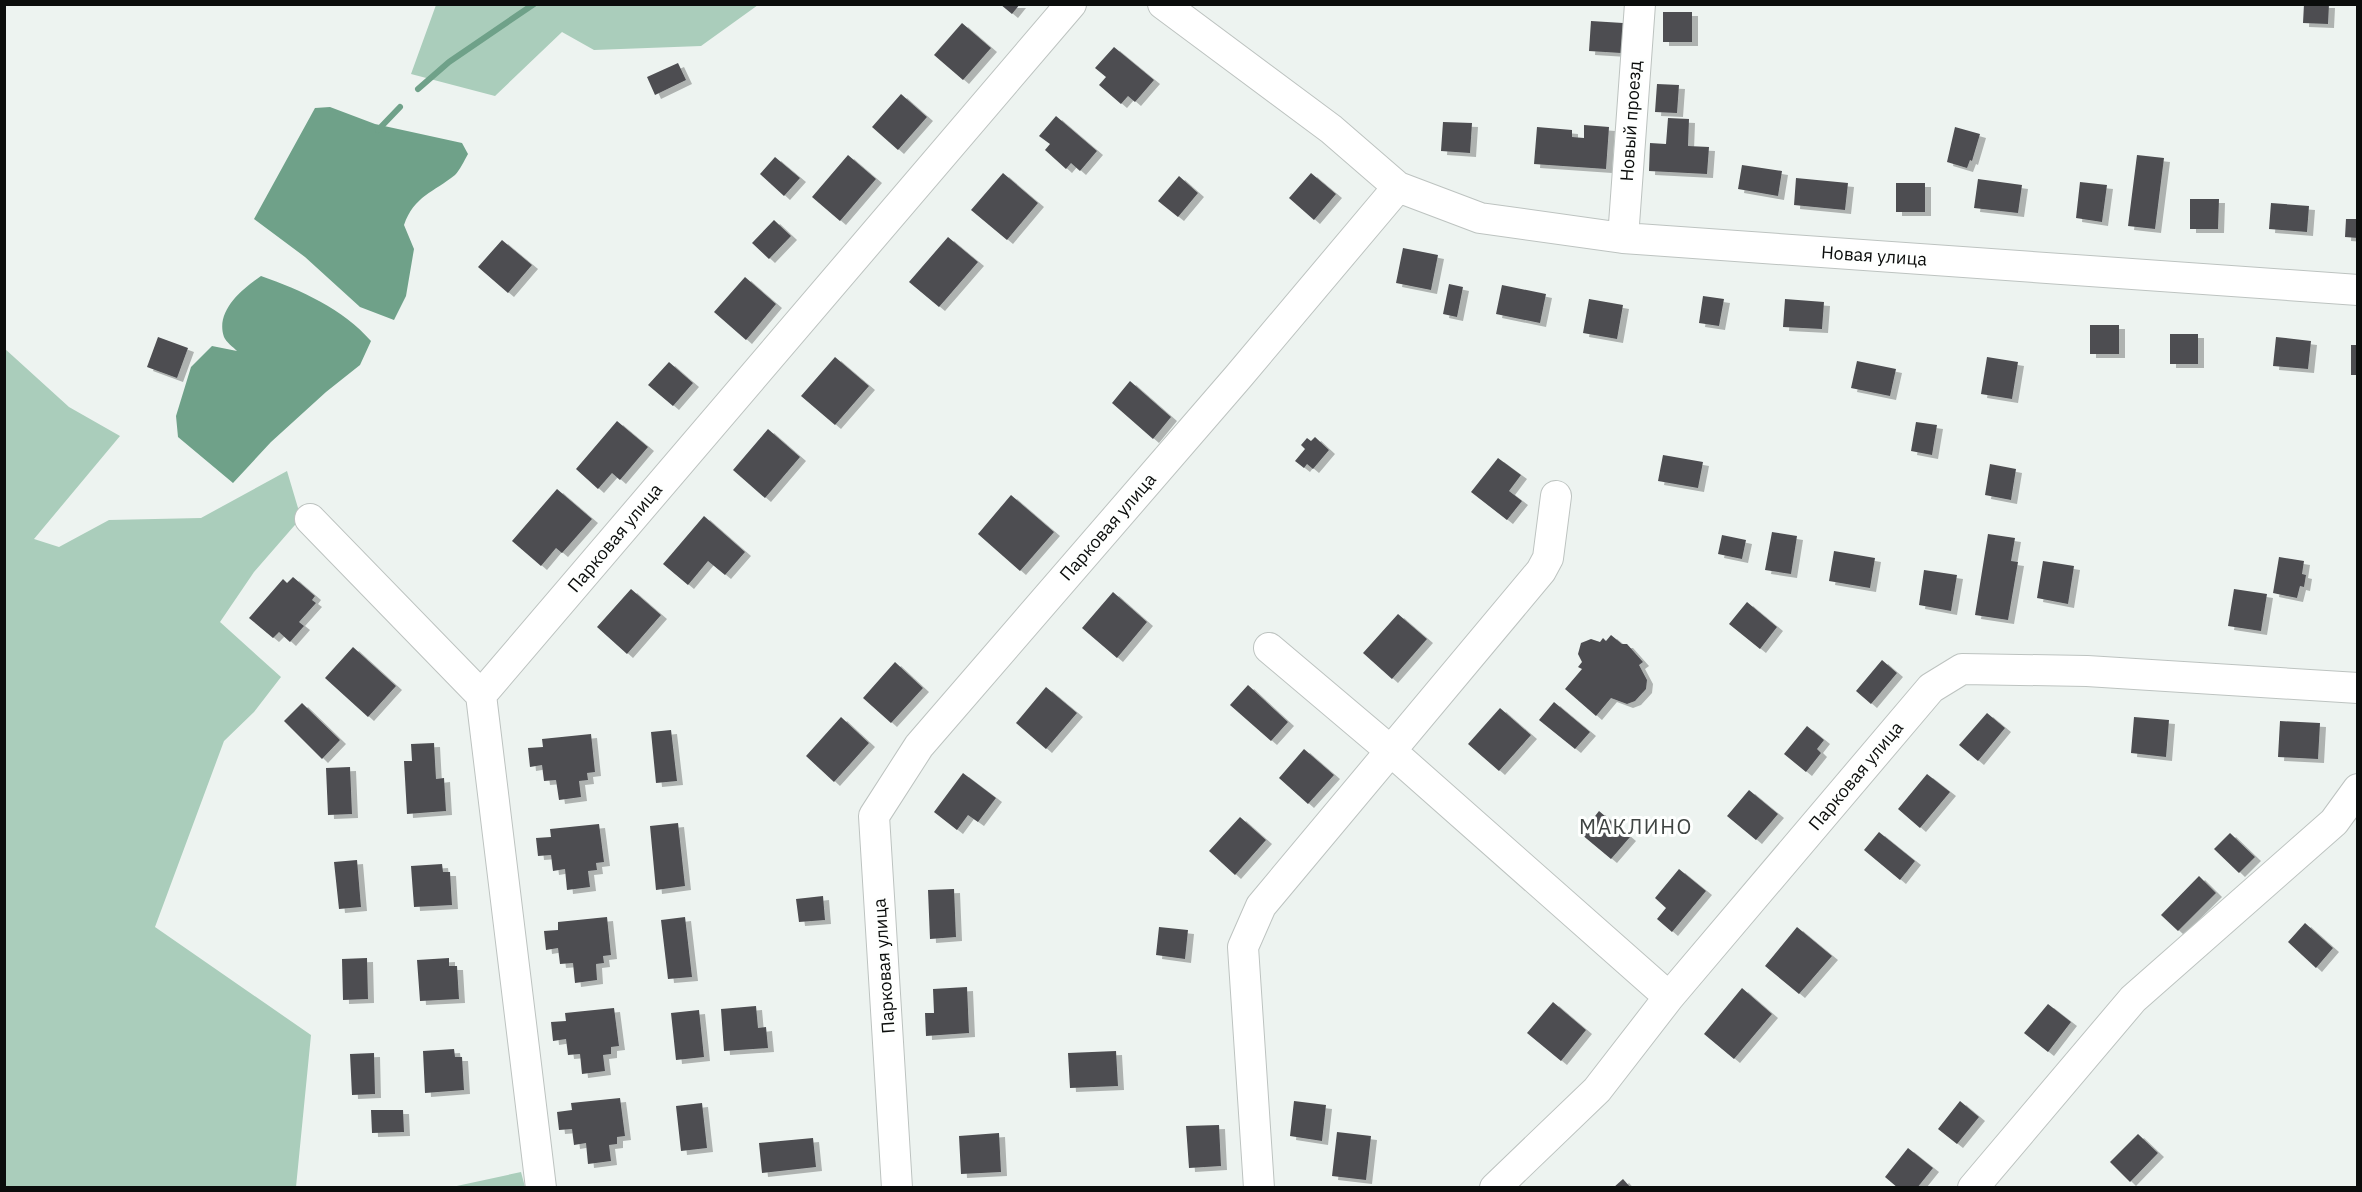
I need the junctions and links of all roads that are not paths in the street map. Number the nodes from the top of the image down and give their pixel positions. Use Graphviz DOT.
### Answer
graph roads {
  1 [pos="1071,4"];
  2 [pos="1163,4"];
  3 [pos="1640,4"];
  4 [pos="1398,187"];
  5 [pos="1623,238"];
  6 [pos="2358,290"];
  7 [pos="1557,496"];
  8 [pos="310,519"];
  9 [pos="1269,648"];
  10 [pos="2358,688"];
  11 [pos="481,695"];
  12 [pos="1392,752"];
  13 [pos="2358,789"];
  14 [pos="1669,997"];
  15 [pos="542,1188"];
  16 [pos="897,1188"];
  17 [pos="1259,1188"];
  18 [pos="1496,1188"];
  19 [pos="1973,1188"];
  1 -- 11 [label="street, Парковая улица"];
  2 -- 4 [label="street"];
  3 -- 5 [label="street, Новый проезд"];
  4 -- 5 [label="street, Новая улица"];
  4 -- 16 [label="street, Парковая улица"];
  5 -- 6 [label="street, Новая улица"];
  7 -- 12 [label="street"];
  8 -- 11 [label="street"];
  9 -- 12 [label="street"];
  10 -- 14 [label="street, Парковая улица"];
  11 -- 15 [label="street"];
  12 -- 14 [label="street"];
  12 -- 17 [label="street"];
  13 -- 19 [label="street"];
  14 -- 18 [label="street, Парковая улица"];
}
